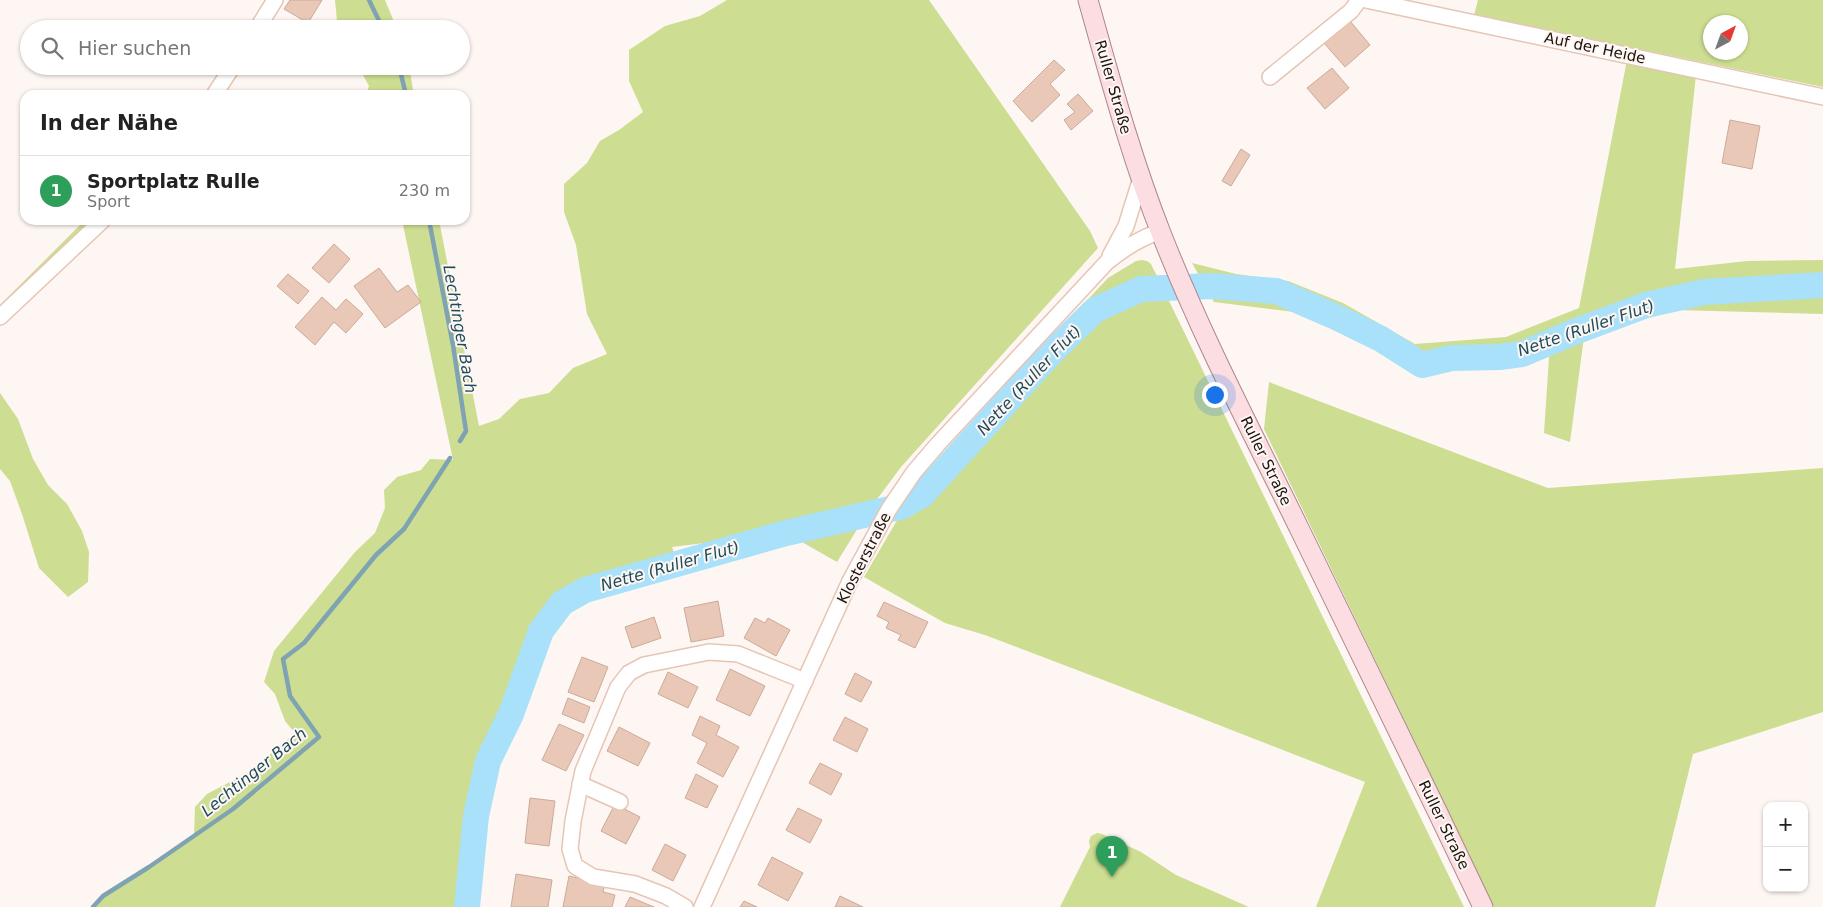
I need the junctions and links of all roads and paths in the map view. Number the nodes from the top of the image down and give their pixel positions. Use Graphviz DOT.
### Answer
graph roads {
  1 [pos="275,0"];
  2 [pos="1088,0"];
  3 [pos="1359,0"];
  4 [pos="1366,0"];
  5 [pos="263,20"];
  6 [pos="226,75"];
  7 [pos="1270,77"];
  8 [pos="217,90"];
  9 [pos="1823,97"];
  10 [pos="1141,178"];
  11 [pos="98,225"];
  12 [pos="1160,231"];
  13 [pos="1107,262"];
  14 [pos="0,317"];
  15 [pos="805,681"];
  16 [pos="580,784"];
  17 [pos="620,802"];
  18 [pos="685,907"];
  19 [pos="702,907"];
  20 [pos="1483,907"];
  1 -- 5 [label="street"];
  2 -- 10 [label="main road, Ruller Straße"];
  3 -- 7 [label="street"];
  4 -- 9 [label="street, Auf der Heide"];
  6 -- 8 [label="street"];
  10 -- 12 [label="main road, Ruller Straße"];
  10 -- 13 [label="street, Klosterstraße"];
  11 -- 14 [label="street"];
  12 -- 13 [label="street, Klosterstraße"];
  12 -- 20 [label="main road, Ruller Straße"];
  13 -- 15 [label="street, Klosterstraße"];
  15 -- 16 [label="street"];
  15 -- 19 [label="street, Klosterstraße"];
  16 -- 17 [label="street"];
  16 -- 18 [label="street"];
}
